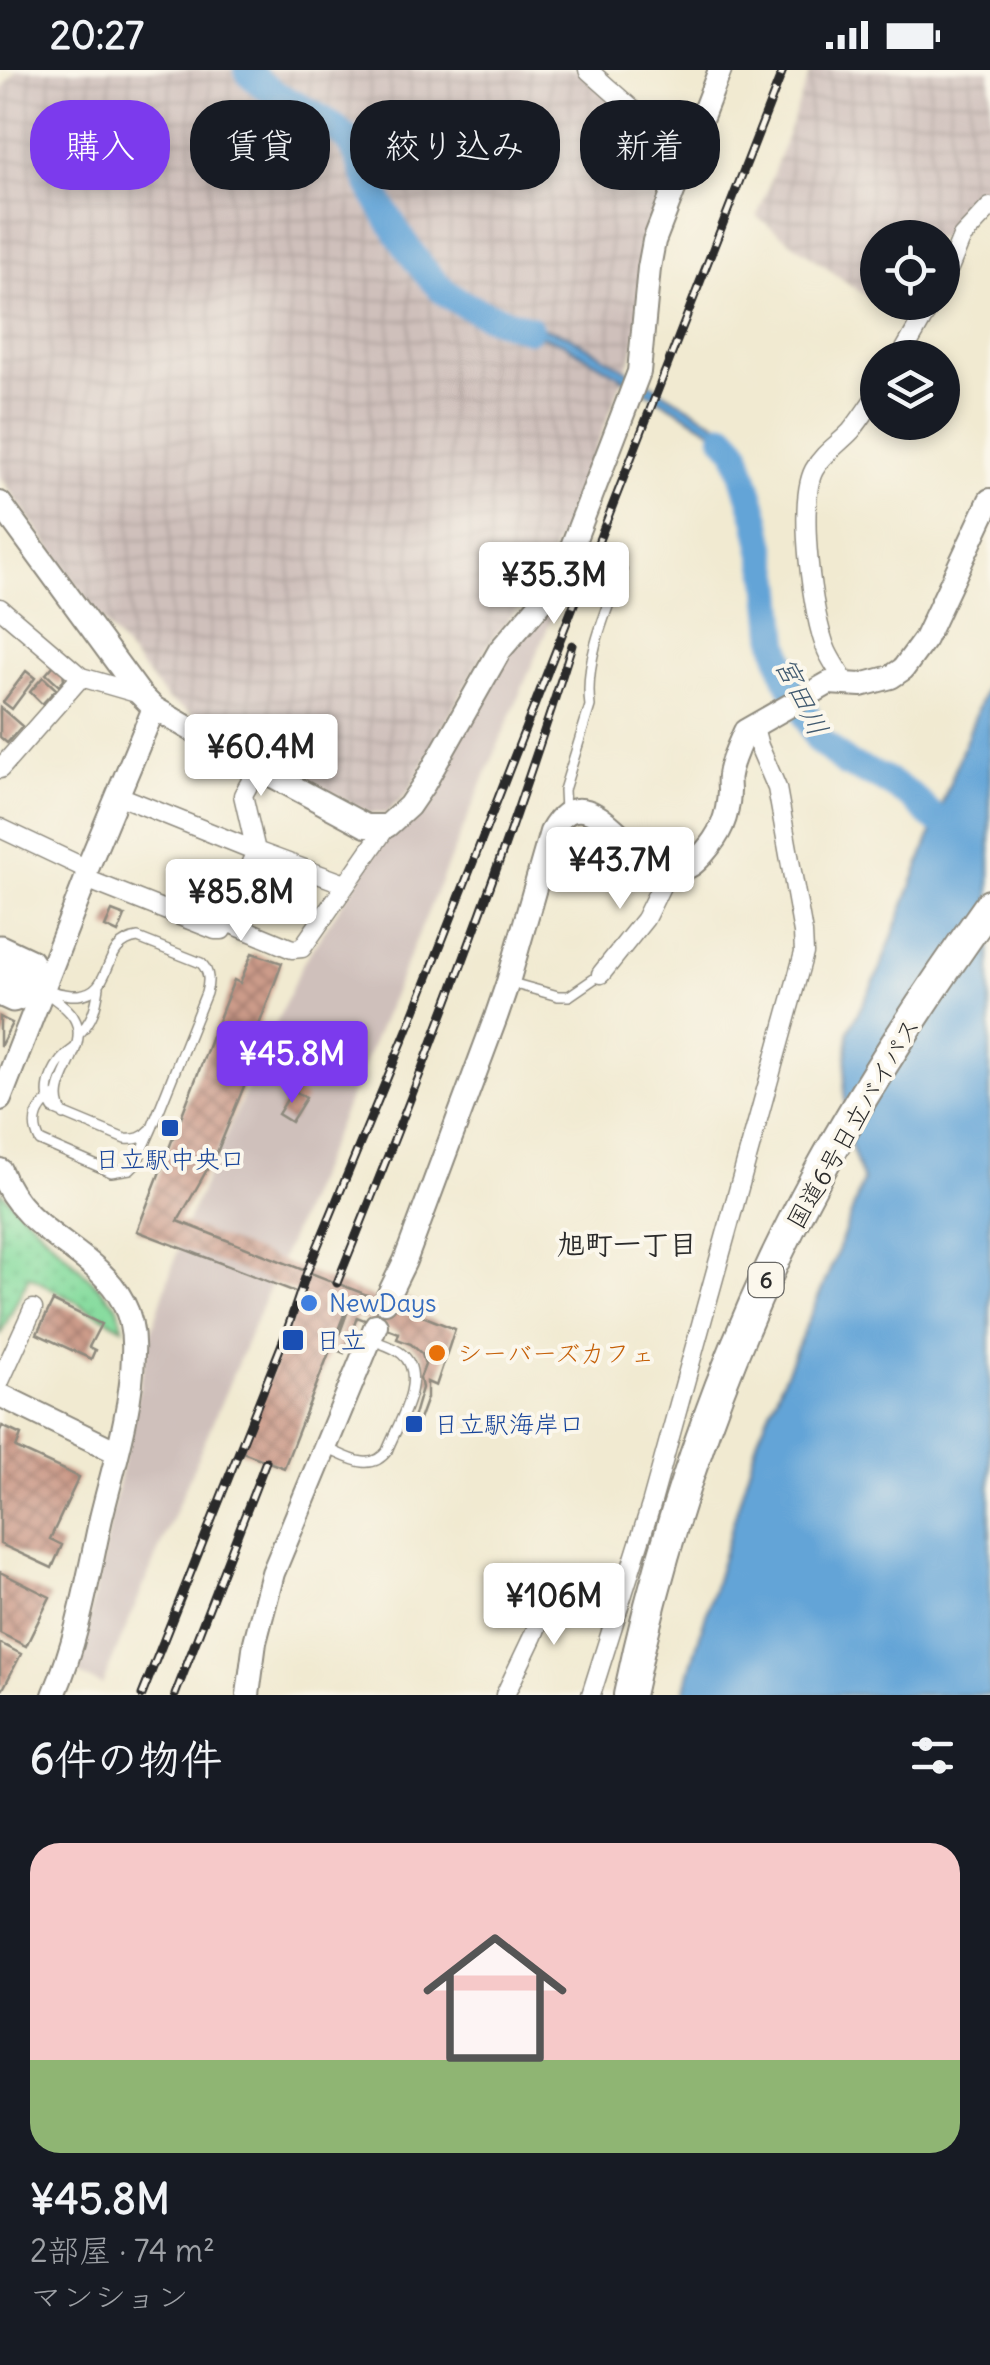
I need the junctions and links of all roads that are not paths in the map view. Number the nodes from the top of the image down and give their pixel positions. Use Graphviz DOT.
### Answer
graph roads {
  1 [pos="588,70"];
  2 [pos="720,70"];
  3 [pos="622,100"];
  4 [pos="708,100"];
  5 [pos="673,190"];
  6 [pos="990,207"];
  7 [pos="960,241"];
  8 [pos="860,418"];
  9 [pos="990,500"];
  10 [pos="2,511"];
  11 [pos="622,570"];
  12 [pos="3,617"];
  13 [pos="81,677"];
  14 [pos="838,684"];
  15 [pos="147,701"];
  16 [pos="761,722"];
  17 [pos="0,768"];
  18 [pos="258,768"];
  19 [pos="117,796"];
  20 [pos="565,814"];
  21 [pos="387,826"];
  22 [pos="0,828"];
  23 [pos="256,852"];
  24 [pos="669,870"];
  25 [pos="86,874"];
  26 [pos="345,884"];
  27 [pos="990,905"];
  28 [pos="227,922"];
  29 [pos="0,948"];
  30 [pos="0,969"];
  31 [pos="601,974"];
  32 [pos="508,982"];
  33 [pos="99,986"];
  34 [pos="42,989"];
  35 [pos="0,993"];
  36 [pos="78,1035"];
  37 [pos="52,1097"];
  38 [pos="0,1099"];
  39 [pos="152,1128"];
  40 [pos="0,1170"];
  41 [pos="386,1302"];
  42 [pos="34,1308"];
  43 [pos="373,1332"];
  44 [pos="0,1382"];
  45 [pos="0,1395"];
  46 [pos="324,1447"];
  47 [pos="117,1452"];
  48 [pos="556,1579"];
  49 [pos="54,1695"];
  50 [pos="248,1695"];
  51 [pos="505,1695"];
  52 [pos="591,1695"];
  53 [pos="628,1695"];
  1 -- 3 [label="street"];
  2 -- 4 [label="street"];
  5 -- 21 [label="street"];
  6 -- 7 [label="street"];
  8 -- 14 [label="street"];
  9 -- 14 [label="street"];
  10 -- 15 [label="street"];
  11 -- 20 [label="lane"];
  12 -- 13 [label="street"];
  13 -- 15 [label="street"];
  13 -- 17 [label="street"];
  14 -- 16 [label="street"];
  15 -- 18 [label="street"];
  15 -- 19 [label="street"];
  16 -- 24 [label="street"];
  16 -- 52 [label="street"];
  18 -- 21 [label="street"];
  18 -- 23 [label="street"];
  19 -- 23 [label="street"];
  19 -- 25 [label="street"];
  20 -- 24 [label="street"];
  20 -- 32 [label="street"];
  21 -- 26 [label="street"];
  22 -- 25 [label="street"];
  23 -- 26 [label="street"];
  23 -- 28 [label="street"];
  24 -- 31 [label="street"];
  25 -- 28 [label="street"];
  25 -- 34 [label="street"];
  26 -- 28 [label="street"];
  27 -- 53 [label="highway, 国道6号日立バイパス / 6"];
  29 -- 34 [label="main road"];
  30 -- 34 [label="main road"];
  31 -- 32 [label="lane"];
  32 -- 41 [label="street"];
  33 -- 34 [label="lane"];
  33 -- 36 [label="lane"];
  33 -- 39 [label="lane"];
  34 -- 35 [label="main road"];
  34 -- 36 [label="lane"];
  34 -- 38 [label="street"];
  36 -- 37 [label="lane"];
  37 -- 39 [label="lane"];
  37 -- 39 [label="lane"];
  40 -- 47 [label="street"];
  42 -- 44 [label="street"];
  43 -- 46 [label="street"];
  43 -- 46 [label="lane"];
  45 -- 47 [label="street"];
  46 -- 50 [label="street"];
  47 -- 49 [label="street"];
  48 -- 51 [label="street"];
}
